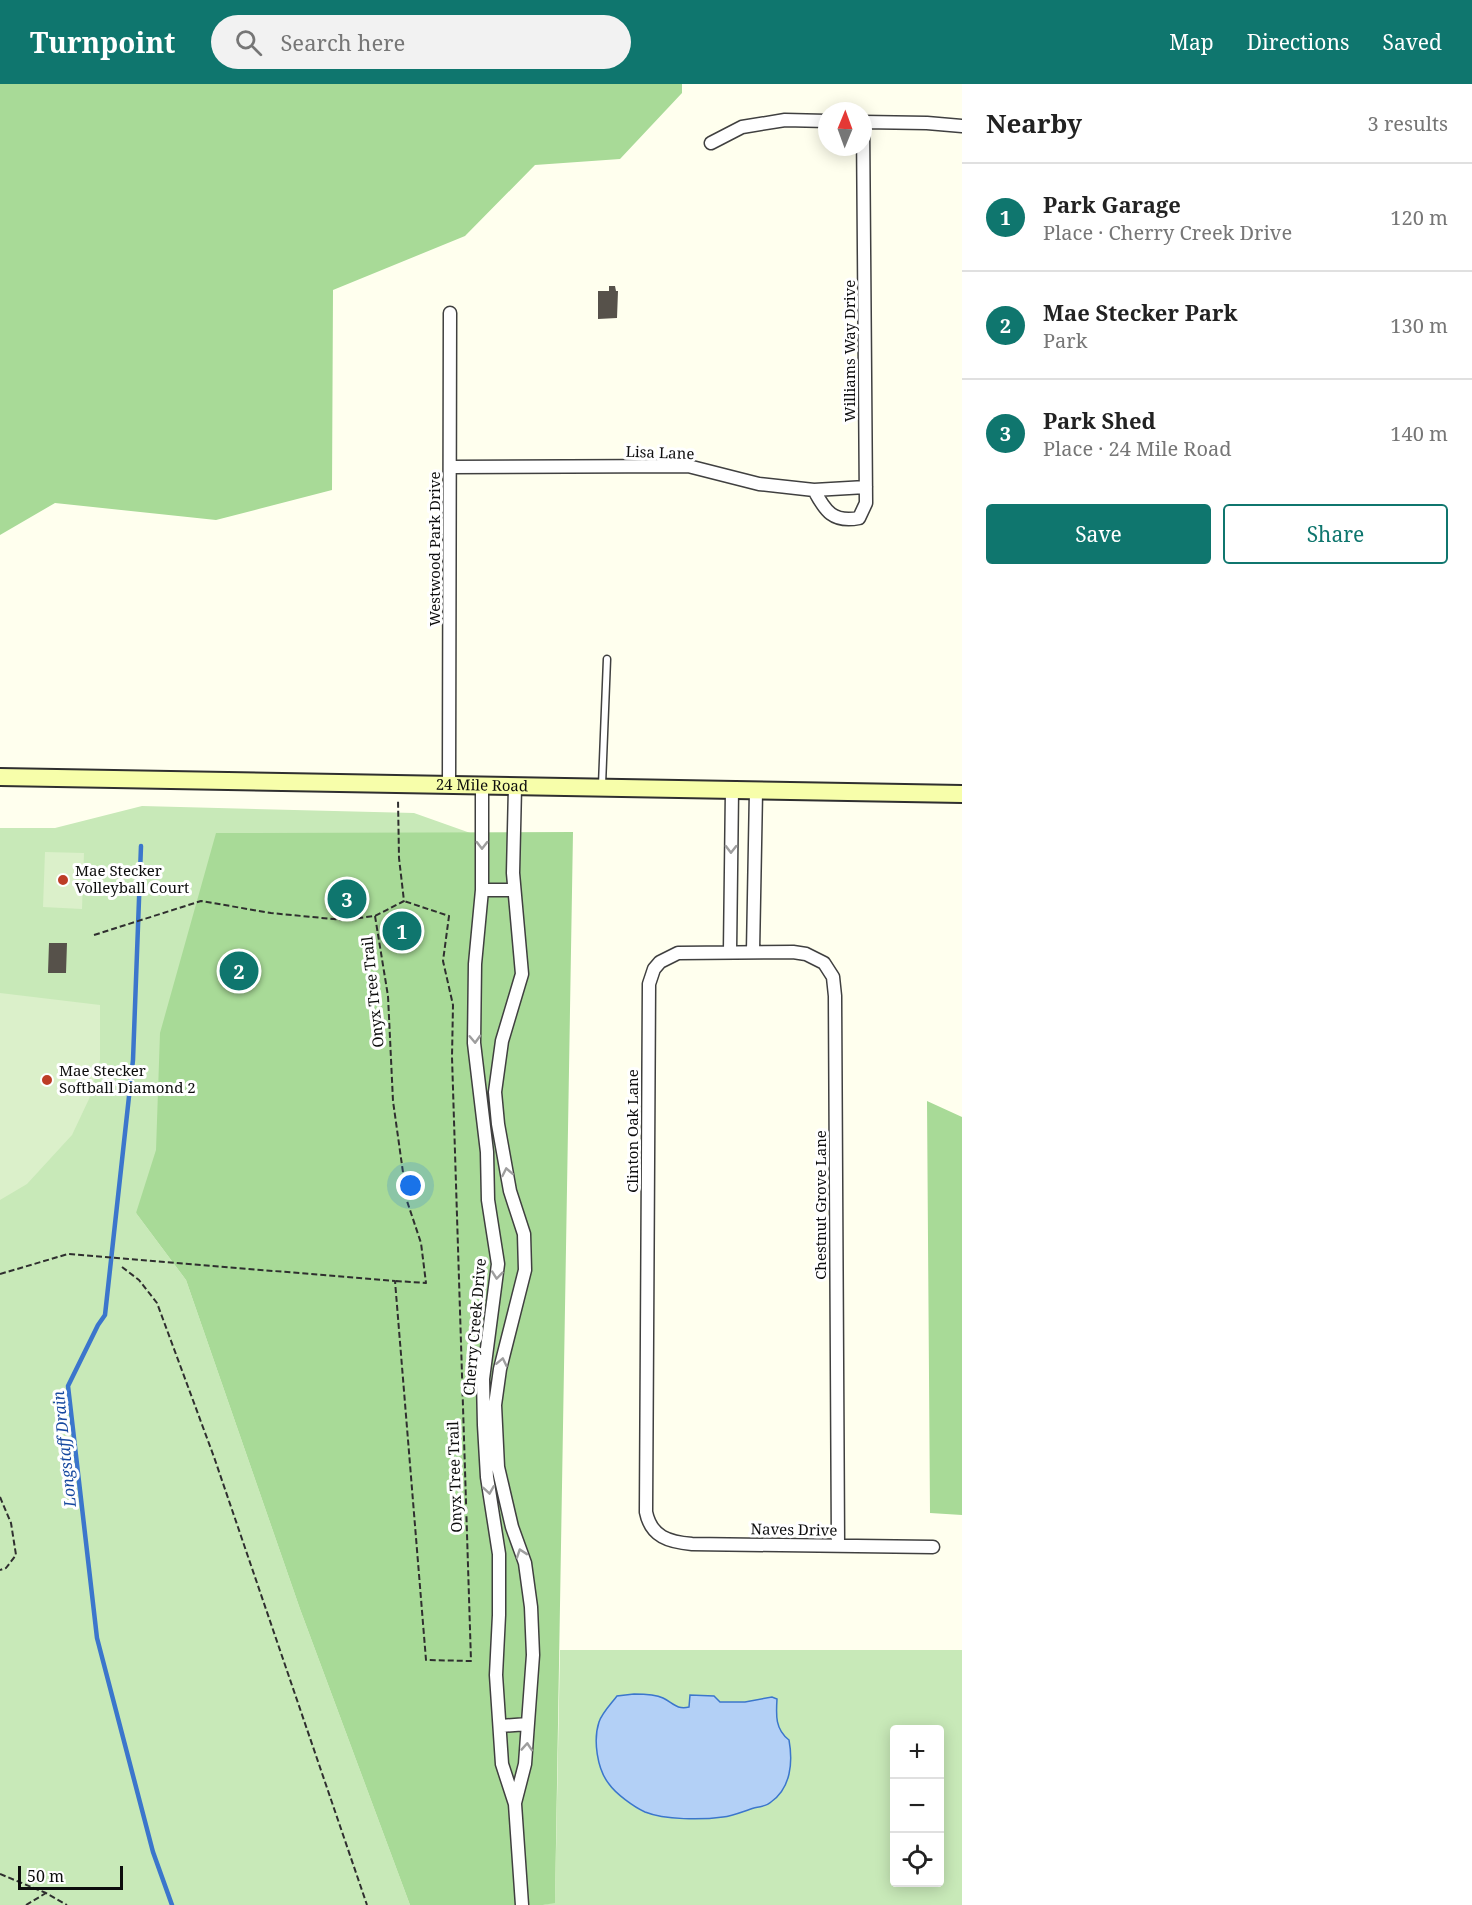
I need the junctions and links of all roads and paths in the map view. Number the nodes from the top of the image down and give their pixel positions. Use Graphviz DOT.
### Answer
graph roads {
  1 [pos="818,121"];
  2 [pos="872,122"];
  3 [pos="962,126"];
  4 [pos="711,143"];
  5 [pos="863,156"];
  6 [pos="450,313"];
  7 [pos="451,467"];
  8 [pos="866,487"];
  9 [pos="814,490"];
  10 [pos="607,659"];
  11 [pos="0,777"];
  12 [pos="398,785"];
  13 [pos="449,786"];
  14 [pos="482,786"];
  15 [pos="515,787"];
  16 [pos="602,788"];
  17 [pos="732,790"];
  18 [pos="756,791"];
  19 [pos="962,794"];
  20 [pos="482,890"];
  21 [pos="514,890"];
  22 [pos="404,901"];
  23 [pos="375,916"];
  24 [pos="94,935"];
  25 [pos="730,951"];
  26 [pos="753,951"];
  27 [pos="497,1117"];
  28 [pos="483,1118"];
  29 [pos="122,1267"];
  30 [pos="0,1274"];
  31 [pos="395,1281"];
  32 [pos="492,1467"];
  33 [pos="0,1497"];
  34 [pos="657,1534"];
  35 [pos="838,1545"];
  36 [pos="933,1547"];
  37 [pos="0,1570"];
  38 [pos="528,1724"];
  39 [pos="500,1726"];
  40 [pos="515,1804"];
  41 [pos="0,1874"];
  42 [pos="46,1893"];
  43 [pos="26,1905"];
  44 [pos="68,1905"];
  45 [pos="367,1905"];
  46 [pos="522,1905"];
  1 -- 4 [label="street"];
  2 -- 3 [label="street"];
  5 -- 8 [label="street, Williams Way Drive"];
  6 -- 7 [label="street, Westwood Park Drive"];
  7 -- 9 [label="street, Lisa Lane"];
  7 -- 13 [label="street, Westwood Park Drive"];
  8 -- 9 [label="street, Lisa Lane"];
  8 -- 9 [label="street, Williams Way Drive"];
  10 -- 16 [label="lane"];
  11 -- 12 [label="street, 24 Mile Road"];
  12 -- 13 [label="street, 24 Mile Road"];
  12 -- 22 [label="path"];
  13 -- 14 [label="street, 24 Mile Road"];
  14 -- 15 [label="street, 24 Mile Road"];
  14 -- 20 [label="street, Cherry Creek Drive, one-way"];
  15 -- 16 [label="street, 24 Mile Road"];
  15 -- 21 [label="street, Cherry Creek Drive"];
  16 -- 17 [label="street, 24 Mile Road"];
  17 -- 18 [label="street, 24 Mile Road"];
  17 -- 25 [label="street, one-way"];
  18 -- 19 [label="street, 24 Mile Road"];
  18 -- 26 [label="street"];
  20 -- 21 [label="street"];
  20 -- 28 [label="street, Cherry Creek Drive, one-way"];
  21 -- 27 [label="street, Cherry Creek Drive"];
  22 -- 23 [label="path, Onyx Tree Trail"];
  22 -- 31 [label="path, Onyx Tree Trail"];
  23 -- 24 [label="path, Onyx Tree Trail"];
  23 -- 31 [label="path, Onyx Tree Trail"];
  25 -- 26 [label="street, Chestnut Grove Lane"];
  25 -- 34 [label="street, Clinton Oak Lane"];
  26 -- 35 [label="street, Chestnut Grove Lane"];
  27 -- 28 [label="street"];
  32 -- 27 [label="street, Cherry Creek Drive, one-way"];
  28 -- 32 [label="street, Cherry Creek Drive, one-way"];
  29 -- 45 [label="path"];
  30 -- 31 [label="path, Onyx Tree Trail"];
  38 -- 32 [label="street, Cherry Creek Drive, one-way"];
  32 -- 39 [label="street, Cherry Creek Drive, one-way"];
  33 -- 37 [label="path"];
  34 -- 35 [label="street, Naves Drive"];
  35 -- 36 [label="street, Naves Drive"];
  38 -- 39 [label="street"];
  40 -- 38 [label="street, Cherry Creek Drive, one-way"];
  39 -- 40 [label="street, Cherry Creek Drive"];
  40 -- 46 [label="street, Cherry Creek Drive"];
  41 -- 42 [label="path"];
  42 -- 43 [label="path"];
  42 -- 44 [label="path"];
}
